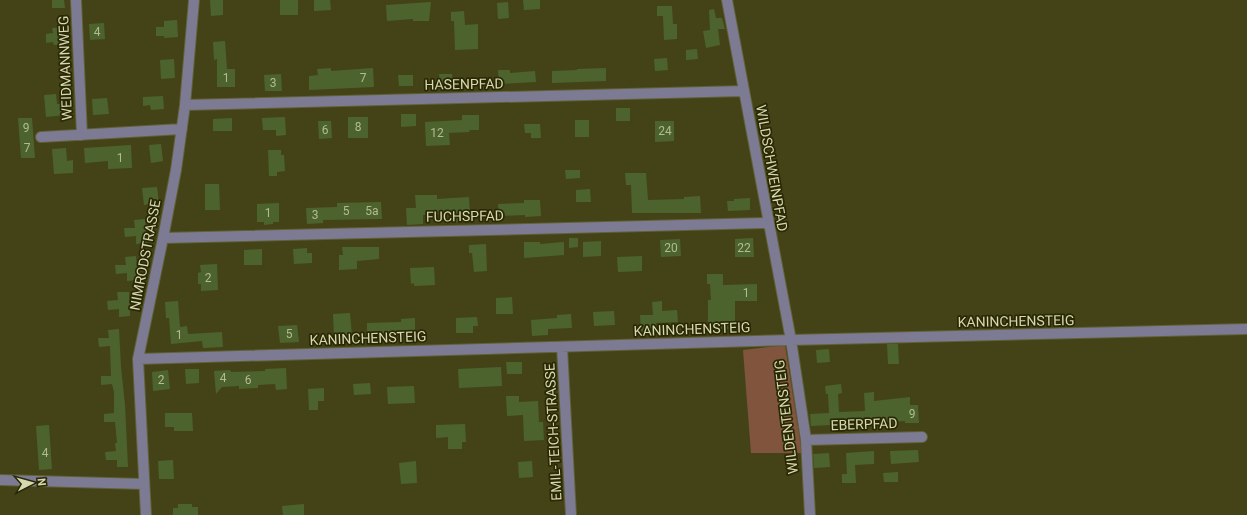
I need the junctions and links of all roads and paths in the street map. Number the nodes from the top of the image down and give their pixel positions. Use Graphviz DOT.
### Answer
graph roads {
  1 [pos="76,0"];
  2 [pos="194,0"];
  3 [pos="726,0"];
  4 [pos="744,91"];
  5 [pos="185,105"];
  6 [pos="182,129"];
  7 [pos="82,135"];
  8 [pos="41,137"];
  9 [pos="768,222"];
  10 [pos="163,238"];
  11 [pos="1247,330"];
  12 [pos="791,340"];
  13 [pos="562,347"];
  14 [pos="138,358"];
  15 [pos="922,437"];
  16 [pos="806,440"];
  17 [pos="0,480"];
  18 [pos="144,484"];
  19 [pos="146,515"];
  20 [pos="571,515"];
  21 [pos="810,515"];
  1 -- 7 [label="street, WEIDMANNWEG"];
  2 -- 5 [label="street, NIMRODSTRASSE"];
  3 -- 4 [label="street, WILDSCHWEINPFAD"];
  4 -- 5 [label="street, HASENPFAD"];
  4 -- 9 [label="street, WILDSCHWEINPFAD"];
  5 -- 6 [label="street, NIMRODSTRASSE"];
  6 -- 7 [label="street, WEIDMANNWEG"];
  6 -- 10 [label="street, NIMRODSTRASSE"];
  7 -- 8 [label="street, WEIDMANNWEG"];
  9 -- 10 [label="street, FUCHSPFAD"];
  9 -- 12 [label="street, WILDSCHWEINPFAD"];
  10 -- 14 [label="street, NIMRODSTRASSE"];
  11 -- 12 [label="street, KANINCHENSTEIG"];
  12 -- 13 [label="street, KANINCHENSTEIG"];
  12 -- 16 [label="street, WILDENTENSTEIG"];
  13 -- 14 [label="street, KANINCHENSTEIG"];
  13 -- 20 [label="street, EMIL-TEICH-STRASSE"];
  14 -- 18 [label="street, NIMRODSTRASSE"];
  15 -- 16 [label="street, EBERPFAD"];
  16 -- 21 [label="street, WILDENTENSTEIG"];
  17 -- 18 [label="street"];
  18 -- 19 [label="street, NIMRODSTRASSE"];
}
